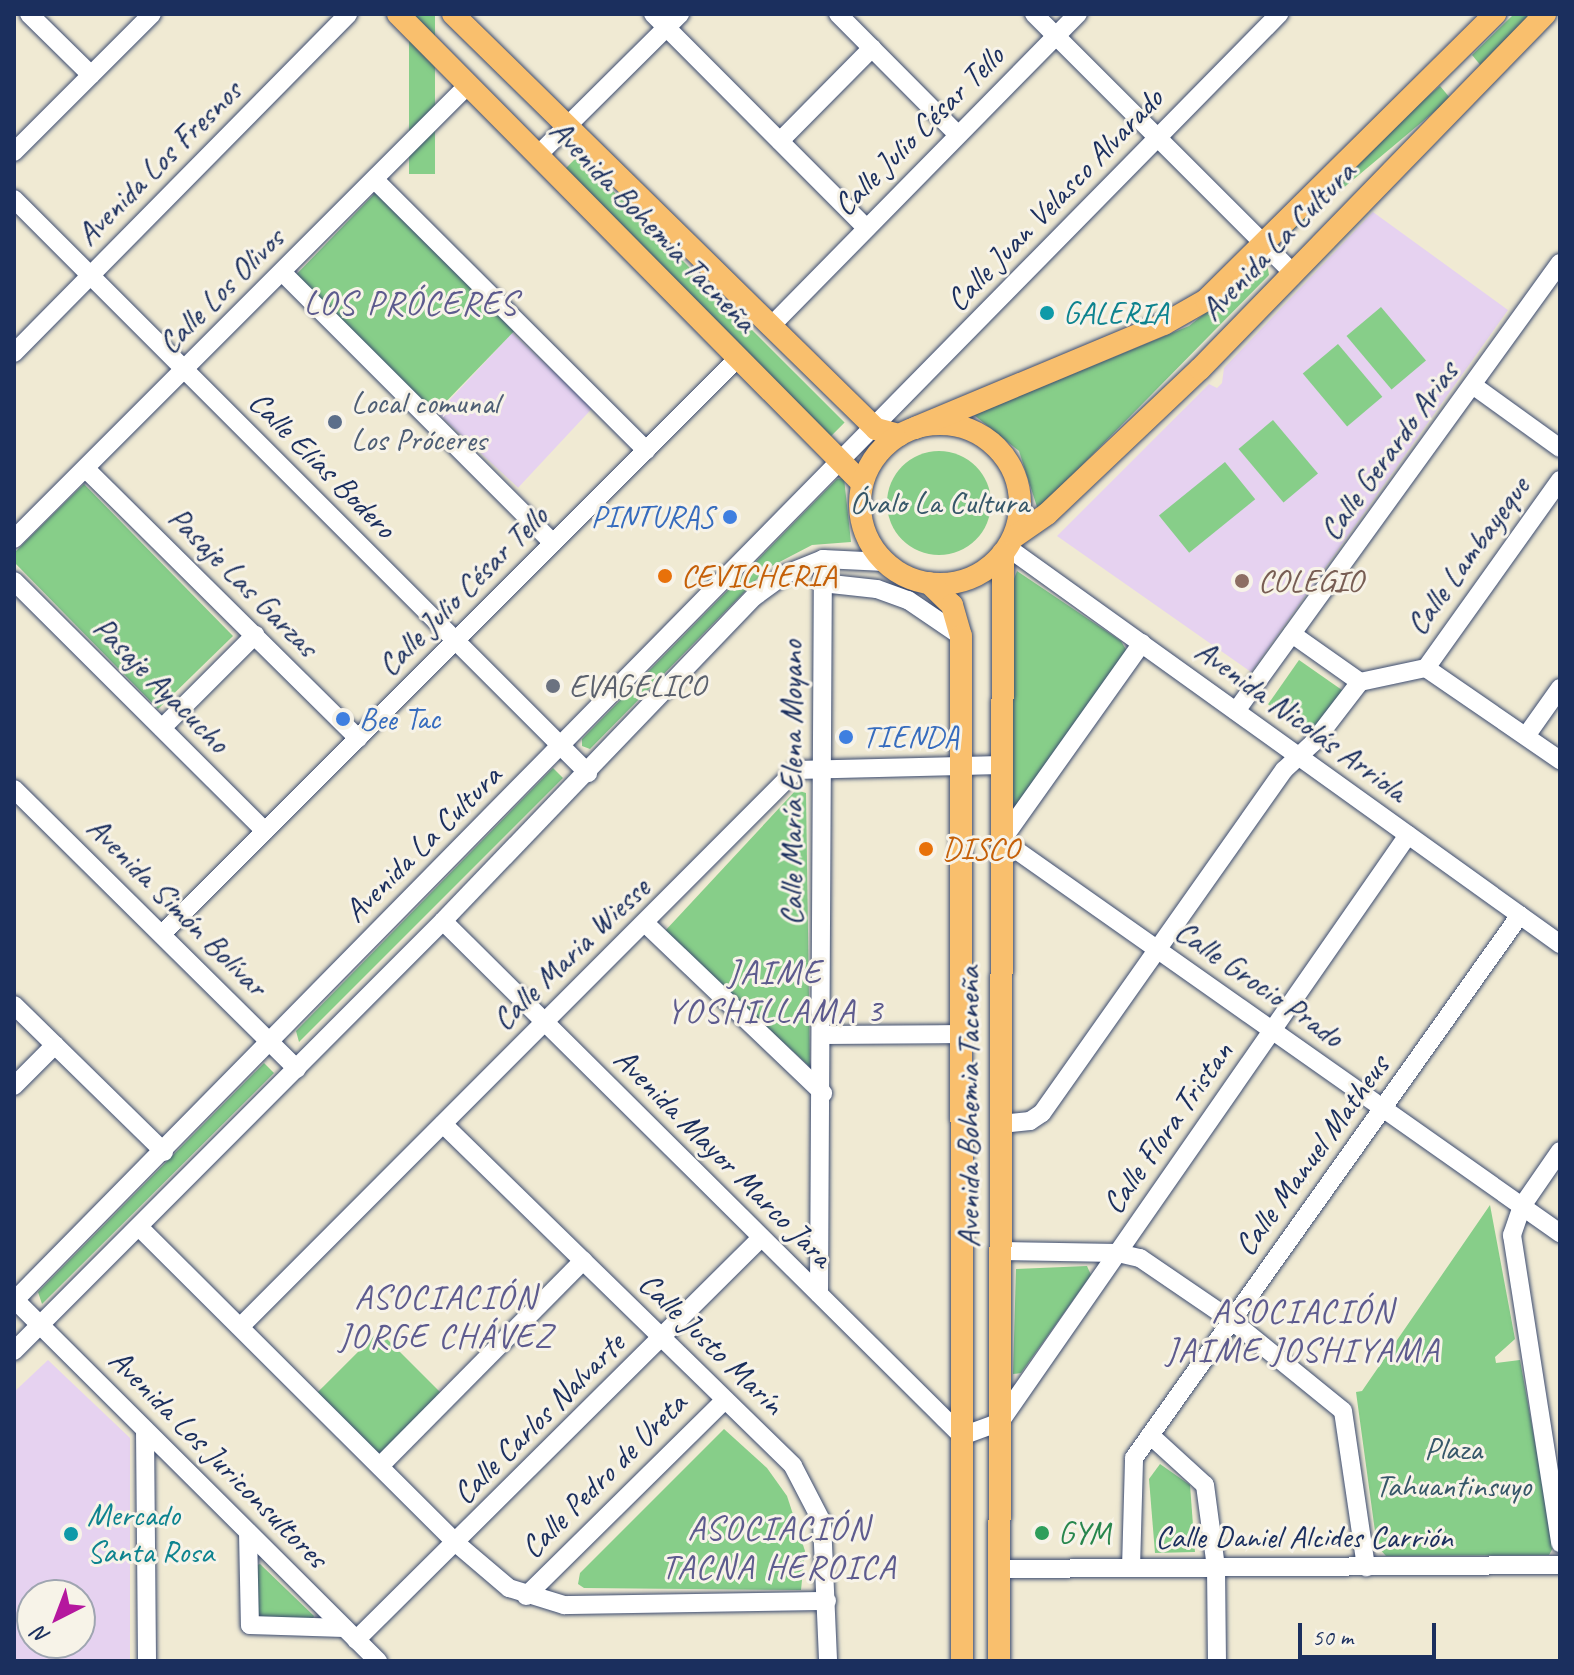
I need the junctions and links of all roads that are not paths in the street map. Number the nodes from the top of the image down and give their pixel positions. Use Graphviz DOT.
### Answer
graph roads {
  1 [pos="29,14"];
  2 [pos="152,14"];
  3 [pos="348,14"];
  4 [pos="398,14"];
  5 [pos="453,14"];
  6 [pos="838,14"];
  7 [pos="1034,14"];
  8 [pos="1078,14"];
  9 [pos="1279,14"];
  10 [pos="1495,14"];
  11 [pos="1545,14"];
  12 [pos="666,18"];
  13 [pos="1056,36"];
  14 [pos="872,48"];
  15 [pos="1441,71"];
  16 [pos="91,75"];
  17 [pos="469,84"];
  18 [pos="1463,94"];
  19 [pos="567,126"];
  20 [pos="958,135"];
  21 [pos="1158,138"];
  22 [pos="780,141"];
  23 [pos="14,152"];
  24 [pos="539,154"];
  25 [pos="375,180"];
  26 [pos="14,199"];
  27 [pos="865,227"];
  28 [pos="1266,245"];
  29 [pos="1560,263"];
  30 [pos="282,272"];
  31 [pos="1292,272"];
  32 [pos="90,275"];
  33 [pos="771,326"];
  34 [pos="14,353"];
  35 [pos="738,358"];
  36 [pos="184,369"];
  37 [pos="1474,386"];
  38 [pos="876,429"];
  39 [pos="907,431"];
  40 [pos="1560,448"];
  41 [pos="646,450"];
  42 [pos="841,464"];
  43 [pos="86,469"];
  44 [pos="1560,480"];
  45 [pos="862,483"];
  46 [pos="14,539"];
  47 [pos="553,543"];
  48 [pos="1008,545"];
  49 [pos="823,559"];
  50 [pos="885,562"];
  51 [pos="14,581"];
  52 [pos="822,583"];
  53 [pos="929,583"];
  54 [pos="1292,634"];
  55 [pos="255,635"];
  56 [pos="961,636"];
  57 [pos="455,640"];
  58 [pos="1142,643"];
  59 [pos="1426,668"];
  60 [pos="1360,682"];
  61 [pos="1560,688"];
  62 [pos="1236,711"];
  63 [pos="162,728"];
  64 [pos="1526,736"];
  65 [pos="358,738"];
  66 [pos="563,748"];
  67 [pos="1298,756"];
  68 [pos="1560,760"];
  69 [pos="1002,765"];
  70 [pos="820,766"];
  71 [pos="961,769"];
  72 [pos="588,773"];
  73 [pos="14,789"];
  74 [pos="265,831"];
  75 [pos="1408,835"];
  76 [pos="1002,840"];
  77 [pos="1520,915"];
  78 [pos="443,921"];
  79 [pos="646,924"];
  80 [pos="162,934"];
  81 [pos="1560,944"];
  82 [pos="1159,950"];
  83 [pos="14,1005"];
  84 [pos="544,1024"];
  85 [pos="1272,1030"];
  86 [pos="961,1034"];
  87 [pos="823,1035"];
  88 [pos="272,1043"];
  89 [pos="55,1045"];
  90 [pos="297,1069"];
  91 [pos="14,1086"];
  92 [pos="823,1093"];
  93 [pos="1384,1108"];
  94 [pos="443,1124"];
  95 [pos="1001,1124"];
  96 [pos="1560,1151"];
  97 [pos="164,1152"];
  98 [pos="1522,1206"];
  99 [pos="139,1227"];
  100 [pos="1560,1233"];
  101 [pos="761,1238"];
  102 [pos="1001,1251"];
  103 [pos="1118,1253"];
  104 [pos="583,1261"];
  105 [pos="819,1294"];
  106 [pos="15,1300"];
  107 [pos="1231,1320"];
  108 [pos="40,1324"];
  109 [pos="241,1326"];
  110 [pos="662,1338"];
  111 [pos="14,1351"];
  112 [pos="725,1400"];
  113 [pos="1000,1422"];
  114 [pos="145,1430"];
  115 [pos="1150,1435"];
  116 [pos="962,1436"];
  117 [pos="380,1466"];
  118 [pos="248,1532"];
  119 [pos="456,1543"];
  120 [pos="1560,1543"];
  121 [pos="1560,1565"];
  122 [pos="1216,1567"];
  123 [pos="1366,1567"];
  124 [pos="1131,1568"];
  125 [pos="1000,1569"];
  126 [pos="526,1596"];
  127 [pos="827,1601"];
  128 [pos="350,1634"];
  129 [pos="147,1661"];
  130 [pos="378,1661"];
  131 [pos="828,1661"];
  132 [pos="962,1661"];
  133 [pos="999,1661"];
  134 [pos="1217,1661"];
  1 -- 16 [label="street"];
  2 -- 16 [label="street"];
  3 -- 32 [label="street, Avenida Los Fresnos"];
  4 -- 17 [label="main road, Avenida Bohemia Tacneña"];
  5 -- 19 [label="main road, Avenida Bohemia Tacneña"];
  6 -- 14 [label="street"];
  7 -- 13 [label="street"];
  8 -- 13 [label="street, Calle Julio César Tello"];
  9 -- 21 [label="street, Calle Juan Velasco Alvarado"];
  10 -- 15 [label="main road, Avenida La Cultura"];
  11 -- 18 [label="main road, Avenida La Cultura"];
  12 -- 19 [label="street"];
  12 -- 22 [label="street"];
  13 -- 20 [label="street, Calle Julio César Tello"];
  13 -- 21 [label="street"];
  14 -- 20 [label="street"];
  14 -- 22 [label="street"];
  15 -- 18 [label="main road"];
  15 -- 28 [label="main road, Avenida La Cultura"];
  16 -- 23 [label="street"];
  17 -- 24 [label="main road, Avenida Bohemia Tacneña"];
  17 -- 25 [label="street, Calle Los Olivos"];
  18 -- 31 [label="main road, Avenida La Cultura"];
  19 -- 24 [label="street"];
  19 -- 33 [label="main road, Avenida Bohemia Tacneña"];
  20 -- 27 [label="street, Calle Julio César Tello"];
  21 -- 28 [label="street"];
  21 -- 38 [label="street, Calle Juan Velasco Alvarado"];
  22 -- 27 [label="street"];
  24 -- 35 [label="main road, Avenida Bohemia Tacneña"];
  25 -- 30 [label="street, Calle Los Olivos"];
  25 -- 41 [label="street"];
  26 -- 32 [label="street, Calle Elías Bodero"];
  27 -- 33 [label="street, Calle Julio César Tello"];
  28 -- 31 [label="street"];
  28 -- 39 [label="main road, Avenida La Cultura"];
  29 -- 37 [label="street, Calle Gerardo Arias"];
  30 -- 36 [label="street, Calle Los Olivos"];
  30 -- 47 [label="street"];
  31 -- 48 [label="main road, Avenida La Cultura"];
  32 -- 34 [label="street, Avenida Los Fresnos"];
  32 -- 36 [label="street, Calle Elías Bodero"];
  33 -- 38 [label="main road, Avenida Bohemia Tacneña"];
  35 -- 41 [label="street, Calle Julio César Tello"];
  35 -- 42 [label="main road, Avenida Bohemia Tacneña"];
  36 -- 43 [label="street, Calle Los Olivos"];
  36 -- 57 [label="street, Calle Elías Bodero"];
  37 -- 40 [label="street"];
  37 -- 54 [label="street, Calle Gerardo Arias"];
  38 -- 39 [label="main road, Avenida Bohemia Tacneña"];
  38 -- 42 [label="street, Avenida La Cultura"];
  39 -- 45 [label="main road"];
  39 -- 48 [label="main road"];
  41 -- 47 [label="street, Calle Julio César Tello"];
  42 -- 45 [label="main road, Avenida Bohemia Tacneña"];
  42 -- 66 [label="street, Avenida La Cultura"];
  43 -- 46 [label="street, Calle Los Olivos"];
  43 -- 55 [label="street, Pasaje Las Garzas"];
  44 -- 59 [label="street, Calle Lambayeque"];
  45 -- 50 [label="main road"];
  47 -- 57 [label="street, Calle Julio César Tello"];
  48 -- 53 [label="main road"];
  48 -- 58 [label="street, Avenida Nicolás Arriola"];
  48 -- 69 [label="main road, Avenida Bohemia Tacneña"];
  49 -- 50 [label="street, Avenida La Cultura"];
  49 -- 52 [label="street, Calle María Elena Moyano"];
  49 -- 72 [label="street, Avenida La Cultura"];
  50 -- 53 [label="main road"];
  51 -- 63 [label="street, Pasaje Ayacucho"];
  52 -- 56 [label="street"];
  52 -- 70 [label="street, Calle María Elena Moyano"];
  53 -- 56 [label="main road, Avenida Bohemia Tacneña"];
  54 -- 60 [label="street"];
  54 -- 62 [label="street, Calle Gerardo Arias"];
  55 -- 63 [label="street"];
  55 -- 65 [label="street, Pasaje Las Garzas"];
  56 -- 71 [label="main road, Avenida Bohemia Tacneña"];
  57 -- 65 [label="street, Calle Julio César Tello"];
  57 -- 66 [label="street, Calle Elías Bodero"];
  58 -- 62 [label="street, Avenida Nicolás Arriola"];
  58 -- 76 [label="street"];
  59 -- 60 [label="street"];
  59 -- 64 [label="street"];
  60 -- 67 [label="street"];
  61 -- 64 [label="street"];
  62 -- 67 [label="street, Avenida Nicolás Arriola"];
  63 -- 74 [label="street, Pasaje Ayacucho"];
  64 -- 68 [label="street"];
  65 -- 74 [label="street, Calle Julio César Tello"];
  66 -- 72 [label="street, Calle Elías Bodero"];
  66 -- 88 [label="street, Avenida La Cultura"];
  67 -- 75 [label="street, Avenida Nicolás Arriola"];
  67 -- 82 [label="street"];
  69 -- 71 [label="street, Calle Maria Wiesse"];
  69 -- 76 [label="main road, Avenida Bohemia Tacneña"];
  70 -- 71 [label="street, Calle Maria Wiesse"];
  70 -- 79 [label="street, Calle Maria Wiesse"];
  70 -- 87 [label="street, Calle María Elena Moyano"];
  71 -- 86 [label="main road, Avenida Bohemia Tacneña"];
  72 -- 78 [label="street, Avenida La Cultura"];
  73 -- 80 [label="street, Avenida Simón Bolívar"];
  74 -- 80 [label="street, Calle Julio César Tello"];
  75 -- 77 [label="street, Avenida Nicolás Arriola"];
  75 -- 85 [label="street, Calle Flora Tristan"];
  76 -- 82 [label="street, Calle Grocio Prado"];
  76 -- 95 [label="main road, Avenida Bohemia Tacneña"];
  77 -- 81 [label="street, Avenida Nicolás Arriola"];
  77 -- 93 [label="street, Calle Manuel Matheus"];
  78 -- 84 [label="street, Avenida Mayor Marco Jara"];
  78 -- 90 [label="street, Avenida La Cultura"];
  79 -- 84 [label="street, Calle Maria Wiesse"];
  79 -- 92 [label="street"];
  80 -- 88 [label="street, Avenida Simón Bolívar"];
  82 -- 85 [label="street, Calle Grocio Prado"];
  82 -- 95 [label="street"];
  83 -- 89 [label="street"];
  84 -- 94 [label="street, Calle Maria Wiesse"];
  84 -- 101 [label="street, Avenida Mayor Marco Jara"];
  85 -- 93 [label="street, Calle Grocio Prado"];
  85 -- 103 [label="street, Calle Flora Tristan"];
  86 -- 87 [label="street"];
  86 -- 116 [label="main road, Avenida Bohemia Tacneña"];
  87 -- 92 [label="street, Calle María Elena Moyano"];
  88 -- 90 [label="street, Avenida Simón Bolívar"];
  88 -- 97 [label="street, Avenida La Cultura"];
  89 -- 91 [label="street"];
  89 -- 97 [label="street"];
  90 -- 99 [label="street, Avenida La Cultura"];
  92 -- 105 [label="street, Calle María Elena Moyano"];
  93 -- 98 [label="street, Calle Grocio Prado"];
  93 -- 107 [label="street, Calle Manuel Matheus"];
  94 -- 104 [label="street, Calle Justo Marín"];
  94 -- 109 [label="street, Calle Maria Wiesse"];
  95 -- 102 [label="main road, Avenida Bohemia Tacneña"];
  96 -- 98 [label="street"];
  97 -- 106 [label="street, Avenida La Cultura"];
  98 -- 100 [label="street, Calle Grocio Prado"];
  98 -- 120 [label="street"];
  99 -- 108 [label="street, Avenida La Cultura"];
  99 -- 109 [label="street"];
  101 -- 105 [label="street, Avenida Mayor Marco Jara"];
  101 -- 110 [label="street, Calle Carlos Nalvarte"];
  102 -- 103 [label="street"];
  102 -- 113 [label="main road, Avenida Bohemia Tacneña"];
  103 -- 107 [label="street"];
  103 -- 113 [label="street, Calle Flora Tristan"];
  104 -- 110 [label="street, Calle Justo Marín"];
  104 -- 117 [label="street"];
  105 -- 116 [label="street, Avenida Mayor Marco Jara"];
  106 -- 108 [label="street, Avenida Los Juriconsultores"];
  107 -- 115 [label="street, Calle Manuel Matheus"];
  107 -- 123 [label="street"];
  108 -- 111 [label="street, Avenida La Cultura"];
  108 -- 114 [label="street, Avenida Los Juriconsultores"];
  109 -- 117 [label="street"];
  110 -- 112 [label="street, Calle Justo Marín"];
  110 -- 119 [label="street, Calle Carlos Nalvarte"];
  112 -- 126 [label="street, Calle Pedro de Ureta"];
  112 -- 127 [label="street, Calle Justo Marín"];
  113 -- 116 [label="street"];
  113 -- 125 [label="main road, Avenida Bohemia Tacneña"];
  114 -- 118 [label="street, Avenida Los Juriconsultores"];
  114 -- 129 [label="street"];
  115 -- 122 [label="street"];
  115 -- 124 [label="street, Calle Manuel Matheus"];
  116 -- 132 [label="main road, Avenida Bohemia Tacneña"];
  117 -- 119 [label="street"];
  118 -- 128 [label="street, Avenida Los Juriconsultores"];
  118 -- 128 [label="street"];
  119 -- 126 [label="street"];
  119 -- 128 [label="street, Calle Carlos Nalvarte"];
  121 -- 123 [label="street, Calle Daniel Alcides Carrión"];
  122 -- 123 [label="street, Calle Daniel Alcides Carrión"];
  122 -- 124 [label="street, Calle Daniel Alcides Carrión"];
  122 -- 134 [label="street"];
  124 -- 125 [label="street, Calle Daniel Alcides Carrión"];
  125 -- 133 [label="main road, Avenida Bohemia Tacneña"];
  126 -- 127 [label="street"];
  127 -- 131 [label="street, Calle Justo Marín"];
  128 -- 130 [label="street, Avenida Los Juriconsultores"];
}
